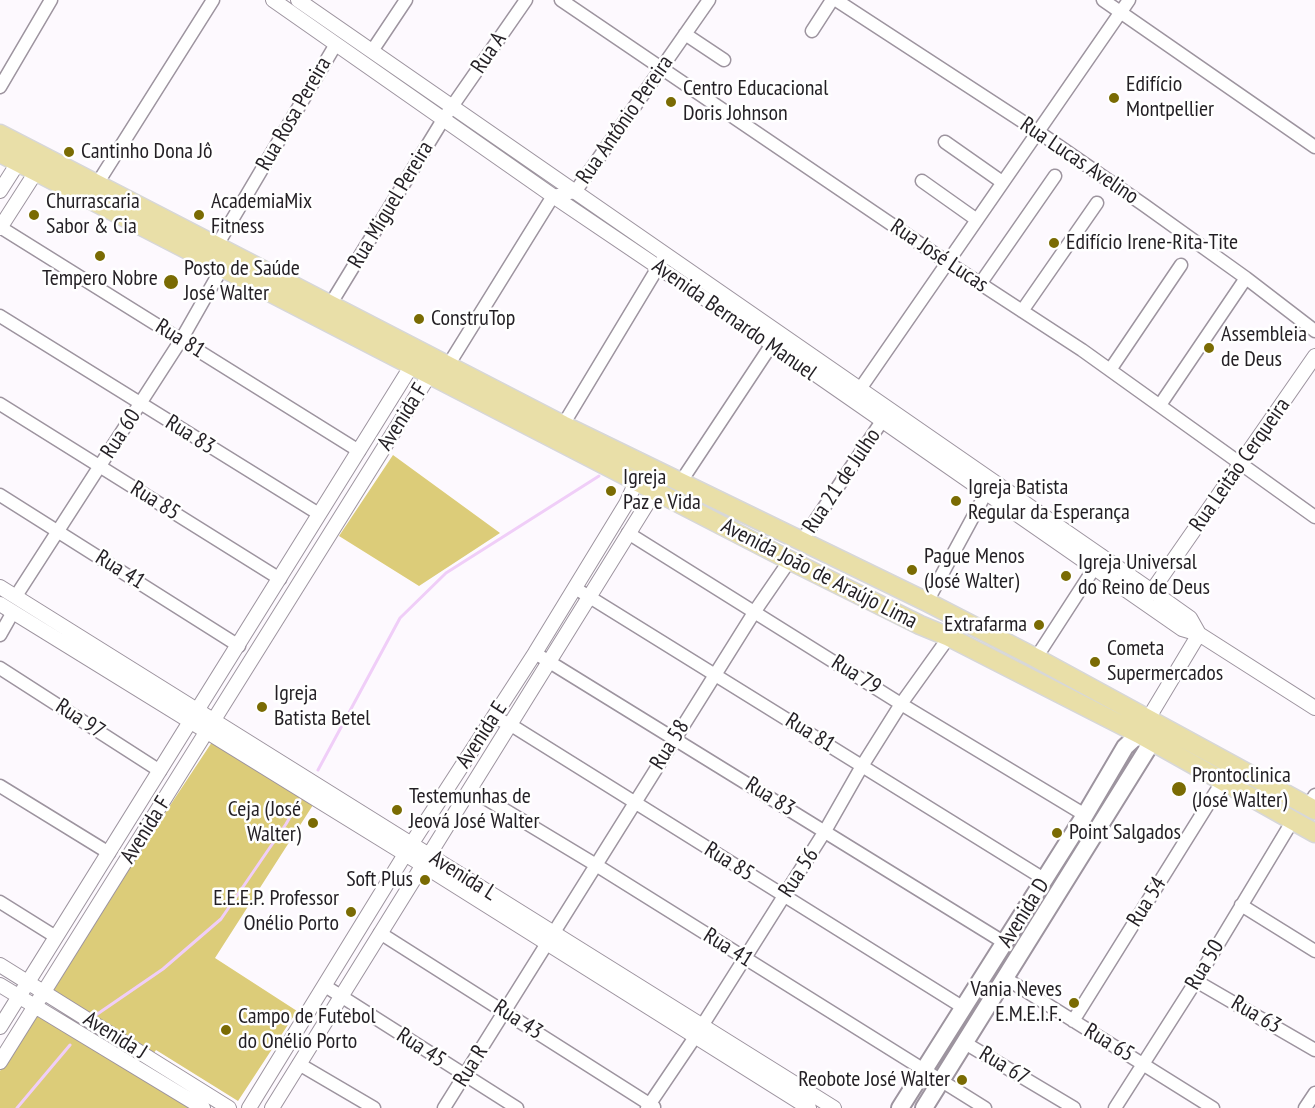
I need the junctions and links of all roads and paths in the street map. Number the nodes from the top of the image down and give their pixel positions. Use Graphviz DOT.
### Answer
graph roads {
  1 [pos="51,0"];
  2 [pos="213,0"];
  3 [pos="298,0"];
  4 [pos="406,0"];
  5 [pos="526,0"];
  6 [pos="709,0"];
  7 [pos="834,0"];
  8 [pos="1103,0"];
  9 [pos="1129,0"];
  10 [pos="564,1"];
  11 [pos="279,2"];
  12 [pos="1121,12"];
  13 [pos="812,31"];
  14 [pos="685,34"];
  15 [pos="336,44"];
  16 [pos="372,51"];
  17 [pos="724,60"];
  18 [pos="661,69"];
  19 [pos="0,87"];
  20 [pos="449,113"];
  21 [pos="1037,132"];
  22 [pos="0,134"];
  23 [pos="945,142"];
  24 [pos="1315,147"];
  25 [pos="0,153"];
  26 [pos="23,155"];
  27 [pos="40,164"];
  28 [pos="1055,176"];
  29 [pos="922,181"];
  30 [pos="1002,182"];
  31 [pos="97,184"];
  32 [pos="0,191"];
  33 [pos="575,192"];
  34 [pos="553,196"];
  35 [pos="1097,203"];
  36 [pos="976,220"];
  37 [pos="0,227"];
  38 [pos="216,247"];
  39 [pos="662,261"];
  40 [pos="947,262"];
  41 [pos="1181,264"];
  42 [pos="222,268"];
  43 [pos="244,270"];
  44 [pos="1246,278"];
  45 [pos="272,284"];
  46 [pos="980,284"];
  47 [pos="330,304"];
  48 [pos="1022,311"];
  49 [pos="0,316"];
  50 [pos="1315,331"];
  51 [pos="181,340"];
  52 [pos="772,344"];
  53 [pos="807,352"];
  54 [pos="428,355"];
  55 [pos="1315,356"];
  56 [pos="798,364"];
  57 [pos="412,365"];
  58 [pos="1110,370"];
  59 [pos="439,372"];
  60 [pos="860,389"];
  61 [pos="0,404"];
  62 [pos="140,404"];
  63 [pos="1160,405"];
  64 [pos="882,421"];
  65 [pos="563,425"];
  66 [pos="359,451"];
  67 [pos="1241,465"];
  68 [pos="100,466"];
  69 [pos="636,482"];
  70 [pos="680,483"];
  71 [pos="656,491"];
  72 [pos="986,493"];
  73 [pos="0,495"];
  74 [pos="319,514"];
  75 [pos="1315,517"];
  76 [pos="57,531"];
  77 [pos="628,533"];
  78 [pos="801,542"];
  79 [pos="790,560"];
  80 [pos="1098,562"];
  81 [pos="280,579"];
  82 [pos="0,588"];
  83 [pos="575,588"];
  84 [pos="1152,591"];
  85 [pos="16,596"];
  86 [pos="589,597"];
  87 [pos="927,602"];
  88 [pos="1144,602"];
  89 [pos="0,604"];
  90 [pos="755,611"];
  91 [pos="13,612"];
  92 [pos="1199,634"];
  93 [pos="0,635"];
  94 [pos="949,637"];
  95 [pos="239,646"];
  96 [pos="535,653"];
  97 [pos="1036,658"];
  98 [pos="549,662"];
  99 [pos="0,668"];
  100 [pos="716,674"];
  101 [pos="901,704"];
  102 [pos="1315,708"];
  103 [pos="198,710"];
  104 [pos="494,717"];
  105 [pos="214,720"];
  106 [pos="190,722"];
  107 [pos="511,725"];
  108 [pos="1150,730"];
  109 [pos="207,733"];
  110 [pos="675,738"];
  111 [pos="862,766"];
  112 [pos="160,771"];
  113 [pos="1222,782"];
  114 [pos="0,786"];
  115 [pos="470,789"];
  116 [pos="634,803"];
  117 [pos="1313,804"];
  118 [pos="1085,815"];
  119 [pos="1293,820"];
  120 [pos="825,831"];
  121 [pos="1315,833"];
  122 [pos="409,849"];
  123 [pos="109,853"];
  124 [pos="425,860"];
  125 [pos="596,865"];
  126 [pos="1044,879"];
  127 [pos="784,895"];
  128 [pos="0,902"];
  129 [pos="1241,905"];
  130 [pos="380,933"];
  131 [pos="56,937"];
  132 [pos="550,938"];
  133 [pos="1005,943"];
  134 [pos="1315,951"];
  135 [pos="744,958"];
  136 [pos="0,965"];
  137 [pos="1005,978"];
  138 [pos="1196,981"];
  139 [pos="28,982"];
  140 [pos="0,985"];
  141 [pos="325,986"];
  142 [pos="44,992"];
  143 [pos="342,996"];
  144 [pos="19,997"];
  145 [pos="35,1006"];
  146 [pos="964,1008"];
  147 [pos="506,1012"];
  148 [pos="1073,1021"];
  149 [pos="0,1027"];
  150 [pos="698,1031"];
  151 [pos="965,1043"];
  152 [pos="1315,1050"];
  153 [pos="0,1062"];
  154 [pos="1143,1063"];
  155 [pos="299,1064"];
  156 [pos="924,1071"];
  157 [pos="465,1076"];
  158 [pos="941,1081"];
  159 [pos="1315,1093"];
  160 [pos="651,1107"];
  161 [pos="203,1108"];
  162 [pos="229,1108"];
  163 [pos="249,1108"];
  164 [pos="272,1108"];
  165 [pos="374,1108"];
  166 [pos="444,1108"];
  167 [pos="517,1108"];
  168 [pos="809,1108"];
  169 [pos="834,1108"];
  170 [pos="900,1108"];
  171 [pos="924,1108"];
  172 [pos="985,1108"];
  173 [pos="1074,1108"];
  174 [pos="1115,1108"];
  175 [pos="1213,1108"];
  176 [pos="1305,1108"];
  1 -- 19 [label="street"];
  2 -- 31 [label="street"];
  3 -- 16 [label="street, Avenida Bernardo Manuel"];
  4 -- 16 [label="street"];
  5 -- 20 [label="street, Rua A"];
  6 -- 14 [label="street, Rua Antônio Pereira"];
  7 -- 13 [label="street"];
  7 -- 21 [label="street, Rua Lucas Avelino"];
  8 -- 12 [label="street"];
  9 -- 12 [label="street"];
  10 -- 18 [label="street, Rua José Lucas"];
  11 -- 15 [label="street, Avenida Bernardo Manuel"];
  12 -- 21 [label="street"];
  12 -- 24 [label="street"];
  14 -- 17 [label="street"];
  14 -- 18 [label="street, Rua Antônio Pereira"];
  15 -- 20 [label="street, Avenida Bernardo Manuel"];
  15 -- 38 [label="street, Rua Rosa Pereira"];
  16 -- 20 [label="street, Avenida Bernardo Manuel"];
  18 -- 33 [label="street, Rua Antônio Pereira"];
  18 -- 40 [label="street, Rua José Lucas"];
  20 -- 33 [label="street, Avenida Bernardo Manuel"];
  20 -- 34 [label="street, Avenida Bernardo Manuel"];
  20 -- 47 [label="street, Rua Miguel Pereira"];
  21 -- 30 [label="street"];
  21 -- 44 [label="street, Rua Lucas Avelino"];
  22 -- 26 [label="main road, Avenida João de Araújo Lima"];
  23 -- 30 [label="street"];
  25 -- 26 [label="main road, Avenida João de Araújo Lima"];
  26 -- 27 [label="main road, Avenida João de Araújo Lima"];
  26 -- 32 [label="street"];
  27 -- 31 [label="main road, Avenida João de Araújo Lima"];
  27 -- 37 [label="street"];
  27 -- 42 [label="main road, Avenida João de Araújo Lima"];
  28 -- 46 [label="street"];
  29 -- 36 [label="street"];
  30 -- 36 [label="street"];
  31 -- 38 [label="main road, Avenida João de Araújo Lima"];
  33 -- 34 [label="street, Rua Antônio Pereira"];
  33 -- 39 [label="street, Avenida Bernardo Manuel"];
  34 -- 39 [label="street, Avenida Bernardo Manuel"];
  34 -- 59 [label="street, Rua Antônio Pereira"];
  35 -- 48 [label="street"];
  36 -- 40 [label="street"];
  37 -- 51 [label="street, Rua 81"];
  38 -- 43 [label="main road, Avenida João de Araújo Lima"];
  39 -- 52 [label="street, Avenida Bernardo Manuel"];
  39 -- 53 [label="street, Avenida Bernardo Manuel"];
  39 -- 65 [label="street"];
  40 -- 46 [label="street, Rua José Lucas"];
  40 -- 60 [label="street"];
  41 -- 58 [label="street"];
  42 -- 43 [label="main road, Avenida João de Araújo Lima"];
  42 -- 51 [label="street, Rua 60"];
  43 -- 45 [label="main road, Avenida João de Araújo Lima"];
  44 -- 50 [label="street, Rua Lucas Avelino"];
  44 -- 63 [label="street"];
  45 -- 47 [label="main road, Avenida João de Araújo Lima"];
  45 -- 57 [label="main road, Avenida João de Araújo Lima"];
  46 -- 48 [label="street, Rua José Lucas"];
  47 -- 54 [label="main road, Avenida João de Araújo Lima"];
  48 -- 58 [label="street, Rua José Lucas"];
  49 -- 62 [label="street, Rua 83"];
  51 -- 62 [label="street, Rua 60"];
  51 -- 66 [label="street, Rua 81"];
  52 -- 56 [label="street, Avenida Bernardo Manuel"];
  52 -- 70 [label="street"];
  53 -- 56 [label="street"];
  53 -- 60 [label="street, Avenida Bernardo Manuel"];
  54 -- 57 [label="street, Avenida F"];
  54 -- 59 [label="main road, Avenida João de Araújo Lima"];
  55 -- 67 [label="street, Rua Leitão Cerqueira"];
  56 -- 64 [label="street, Avenida Bernardo Manuel"];
  57 -- 59 [label="main road, Avenida João de Araújo Lima"];
  57 -- 66 [label="street, Avenida F"];
  58 -- 63 [label="street, Rua José Lucas"];
  59 -- 65 [label="main road, Avenida João de Araújo Lima"];
  59 -- 69 [label="main road, Avenida João de Araújo Lima"];
  59 -- 105 [label="street, Avenida F"];
  60 -- 80 [label="street, Avenida Bernardo Manuel"];
  61 -- 68 [label="street, Rua 85"];
  62 -- 68 [label="street, Rua 60"];
  62 -- 74 [label="street, Rua 83"];
  63 -- 67 [label="street, Rua José Lucas"];
  64 -- 72 [label="street, Avenida Bernardo Manuel"];
  64 -- 78 [label="street, Rua 21 de Julho"];
  65 -- 70 [label="main road, Avenida João de Araújo Lima"];
  66 -- 74 [label="street, Avenida F"];
  67 -- 75 [label="street, Rua José Lucas"];
  67 -- 84 [label="street, Rua Leitão Cerqueira"];
  68 -- 76 [label="street, Rua 60"];
  68 -- 81 [label="street, Rua 85"];
  69 -- 71 [label="main road, Avenida João de Araújo Lima"];
  69 -- 83 [label="street, Avenida E"];
  70 -- 78 [label="main road, Avenida João de Araújo Lima"];
  71 -- 77 [label="street, Avenida E"];
  71 -- 79 [label="main road, Avenida João de Araújo Lima"];
  72 -- 80 [label="street, Avenida Bernardo Manuel"];
  72 -- 87 [label="street"];
  73 -- 76 [label="street, Rua 41"];
  74 -- 81 [label="street, Avenida F"];
  76 -- 85 [label="street, Rua 60"];
  76 -- 95 [label="street, Rua 41"];
  77 -- 86 [label="street, Avenida E"];
  77 -- 90 [label="street, Rua 79"];
  78 -- 87 [label="main road, Avenida João de Araújo Lima"];
  79 -- 90 [label="street, Rua 58"];
  79 -- 94 [label="main road, Avenida João de Araújo Lima"];
  80 -- 84 [label="street, Avenida Bernardo Manuel"];
  80 -- 88 [label="street, Avenida Bernardo Manuel"];
  80 -- 97 [label="street"];
  81 -- 95 [label="street, Avenida F"];
  82 -- 85 [label="street, Avenida L"];
  83 -- 86 [label="street, Rua 81"];
  83 -- 96 [label="street, Avenida E"];
  84 -- 88 [label="street, Rua Leitão Cerqueira"];
  84 -- 92 [label="street, Avenida Bernardo Manuel"];
  85 -- 103 [label="street, Avenida L"];
  86 -- 98 [label="street, Avenida E"];
  86 -- 100 [label="street, Rua 81"];
  87 -- 97 [label="main road, Avenida João de Araújo Lima"];
  88 -- 92 [label="street, Avenida Bernardo Manuel"];
  89 -- 91 [label="street, Avenida L"];
  90 -- 100 [label="street, Rua 58"];
  90 -- 101 [label="street, Rua 79"];
  91 -- 93 [label="street"];
  91 -- 106 [label="street, Avenida L"];
  92 -- 102 [label="street, Avenida Bernardo Manuel"];
  92 -- 108 [label="street"];
  94 -- 101 [label="street, Rua 56"];
  94 -- 108 [label="main road, Avenida João de Araújo Lima"];
  95 -- 103 [label="street, Avenida F"];
  96 -- 98 [label="street, Rua 83"];
  96 -- 104 [label="street, Avenida E"];
  97 -- 108 [label="main road, Avenida João de Araújo Lima"];
  98 -- 107 [label="street, Avenida E"];
  98 -- 110 [label="street, Rua 83"];
  99 -- 112 [label="street, Rua 97"];
  100 -- 110 [label="street, Rua 58"];
  100 -- 111 [label="street, Rua 81"];
  101 -- 111 [label="street, Rua 56"];
  101 -- 118 [label="street, Rua 79"];
  103 -- 105 [label="street, Avenida L"];
  103 -- 106 [label="street, Avenida F"];
  104 -- 107 [label="street, Rua 85"];
  104 -- 122 [label="street, Avenida E"];
  105 -- 109 [label="street, Avenida F"];
  105 -- 122 [label="street, Avenida L"];
  106 -- 109 [label="street, Avenida L"];
  106 -- 112 [label="street, Avenida F"];
  107 -- 115 [label="street, Avenida E"];
  107 -- 116 [label="street, Rua 85"];
  108 -- 113 [label="main road, Avenida João de Araújo Lima"];
  108 -- 117 [label="main road, Avenida João de Araújo Lima"];
  108 -- 118 [label="main road, Avenida D"];
  108 -- 137 [label="main road, Avenida D"];
  109 -- 122 [label="street, Avenida L"];
  109 -- 142 [label="street, Avenida F"];
  110 -- 116 [label="street, Rua 58"];
  110 -- 120 [label="street, Rua 83"];
  111 -- 120 [label="street, Rua 56"];
  111 -- 126 [label="street, Rua 81"];
  112 -- 123 [label="street, Avenida F"];
  113 -- 119 [label="main road, Avenida João de Araújo Lima"];
  113 -- 148 [label="street, Rua 54"];
  114 -- 123 [label="street"];
  115 -- 124 [label="street, Avenida E"];
  115 -- 125 [label="street, Rua 41"];
  116 -- 125 [label="street, Rua 58"];
  116 -- 127 [label="street, Rua 85"];
  118 -- 126 [label="main road, Avenida D"];
  119 -- 121 [label="main road, Avenida João de Araújo Lima"];
  119 -- 129 [label="street, Rua 50"];
  120 -- 127 [label="street, Rua 56"];
  120 -- 133 [label="street, Rua 83"];
  122 -- 124 [label="street, Avenida L"];
  122 -- 141 [label="street, Avenida E"];
  123 -- 131 [label="street, Avenida F"];
  124 -- 130 [label="street, Avenida E"];
  124 -- 132 [label="street, Avenida L"];
  125 -- 132 [label="street, Rua 58"];
  125 -- 135 [label="street, Rua 41"];
  126 -- 133 [label="main road, Avenida D"];
  127 -- 135 [label="street, Rua 56"];
  127 -- 146 [label="street, Rua 85"];
  128 -- 131 [label="street"];
  129 -- 134 [label="street"];
  129 -- 138 [label="street, Rua 50"];
  130 -- 143 [label="street, Avenida E"];
  130 -- 147 [label="street, Rua 43"];
  131 -- 139 [label="street, Avenida F"];
  132 -- 147 [label="street, Rua R"];
  132 -- 150 [label="street, Avenida L"];
  133 -- 146 [label="main road, Avenida D"];
  135 -- 150 [label="street, Rua 56"];
  135 -- 156 [label="street, Rua 41"];
  136 -- 139 [label="street, Avenida J"];
  137 -- 148 [label="street, Rua 65"];
  137 -- 151 [label="main road, Avenida D"];
  138 -- 152 [label="street, Rua 63"];
  138 -- 154 [label="street, Rua 50"];
  139 -- 142 [label="street, Avenida J"];
  139 -- 144 [label="street, Avenida F"];
  140 -- 144 [label="street, Avenida J"];
  141 -- 143 [label="street, Rua 45"];
  141 -- 163 [label="street, Avenida E"];
  142 -- 145 [label="street, Avenida F"];
  142 -- 162 [label="street, Avenida J"];
  143 -- 155 [label="street, Avenida E"];
  143 -- 157 [label="street, Rua 45"];
  144 -- 145 [label="street, Avenida J"];
  144 -- 149 [label="street, Avenida F"];
  145 -- 153 [label="street, Avenida F"];
  145 -- 161 [label="street, Avenida J"];
  146 -- 156 [label="main road, Avenida D"];
  147 -- 157 [label="street, Rua R"];
  147 -- 160 [label="street, Rua 43"];
  148 -- 154 [label="street, Rua 65"];
  150 -- 160 [label="street, Rua 56"];
  150 -- 168 [label="street, Avenida L"];
  150 -- 169 [label="street, Avenida L"];
  151 -- 158 [label="main road, Avenida D"];
  151 -- 173 [label="street, Rua 67"];
  154 -- 174 [label="street, Rua 50"];
  154 -- 175 [label="street, Rua 65"];
  155 -- 164 [label="street, Avenida E"];
  155 -- 165 [label="street"];
  156 -- 158 [label="street, Rua 41"];
  156 -- 170 [label="main road, Avenida D"];
  157 -- 166 [label="street, Rua R"];
  157 -- 167 [label="street, Rua 45"];
  158 -- 171 [label="main road, Avenida D"];
  158 -- 172 [label="street, Rua 41"];
  159 -- 176 [label="street"];
}
